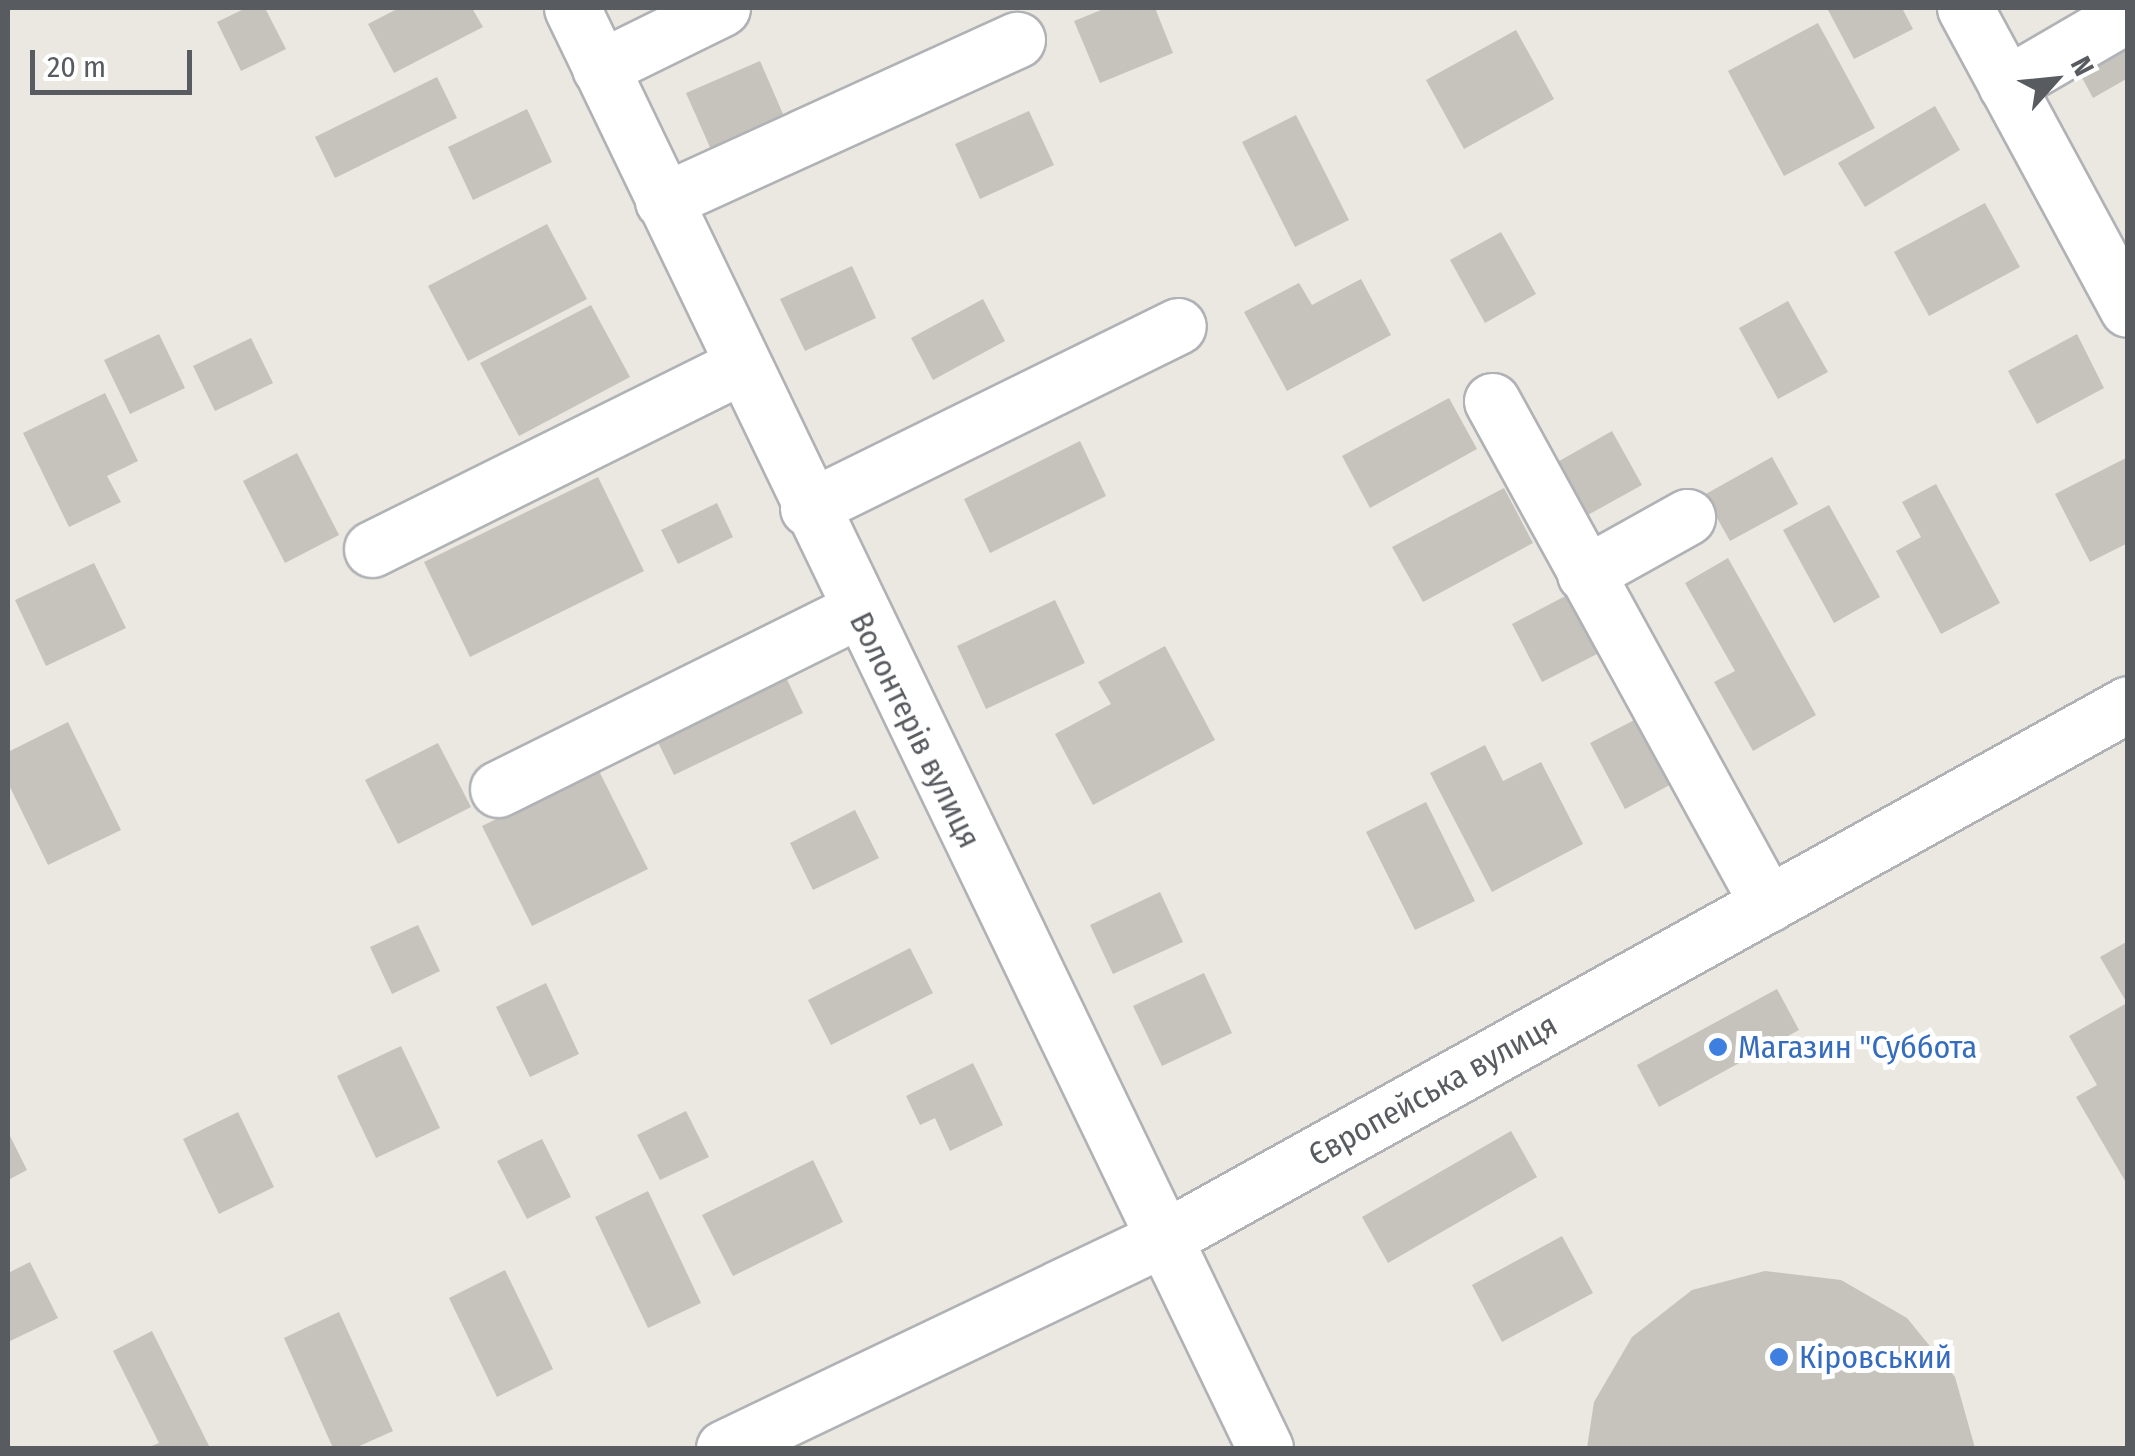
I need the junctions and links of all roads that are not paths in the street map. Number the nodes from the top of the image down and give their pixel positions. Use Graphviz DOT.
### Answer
graph roads {
  1 [pos="572,8"];
  2 [pos="722,8"];
  3 [pos="1964,8"];
  4 [pos="2128,14"];
  5 [pos="1017,40"];
  6 [pos="600,68"];
  7 [pos="2006,85"];
  8 [pos="663,201"];
  9 [pos="2128,309"];
  10 [pos="1178,326"];
  11 [pos="741,366"];
  12 [pos="1492,400"];
  13 [pos="808,508"];
  14 [pos="1687,518"];
  15 [pos="372,549"];
  16 [pos="1585,574"];
  17 [pos="856,611"];
  18 [pos="2128,704"];
  19 [pos="498,789"];
  20 [pos="1768,904"];
  21 [pos="1163,1238"];
  22 [pos="724,1448"];
  23 [pos="1264,1448"];
  1 -- 6 [label="street, Волонтерів вулиця"];
  2 -- 6 [label="street"];
  3 -- 7 [label="street"];
  4 -- 7 [label="street"];
  5 -- 8 [label="street"];
  6 -- 8 [label="street, Волонтерів вулиця"];
  7 -- 9 [label="street"];
  8 -- 11 [label="street, Волонтерів вулиця"];
  10 -- 13 [label="street"];
  11 -- 13 [label="street, Волонтерів вулиця"];
  11 -- 15 [label="street"];
  12 -- 16 [label="street"];
  13 -- 17 [label="street, Волонтерів вулиця"];
  14 -- 16 [label="street"];
  16 -- 20 [label="street"];
  17 -- 19 [label="street"];
  17 -- 21 [label="street, Волонтерів вулиця"];
  18 -- 20 [label="street, Європейська вулиця"];
  20 -- 21 [label="street, Європейська вулиця"];
  21 -- 22 [label="street, Європейська вулиця"];
  21 -- 23 [label="street, Волонтерів вулиця"];
}
